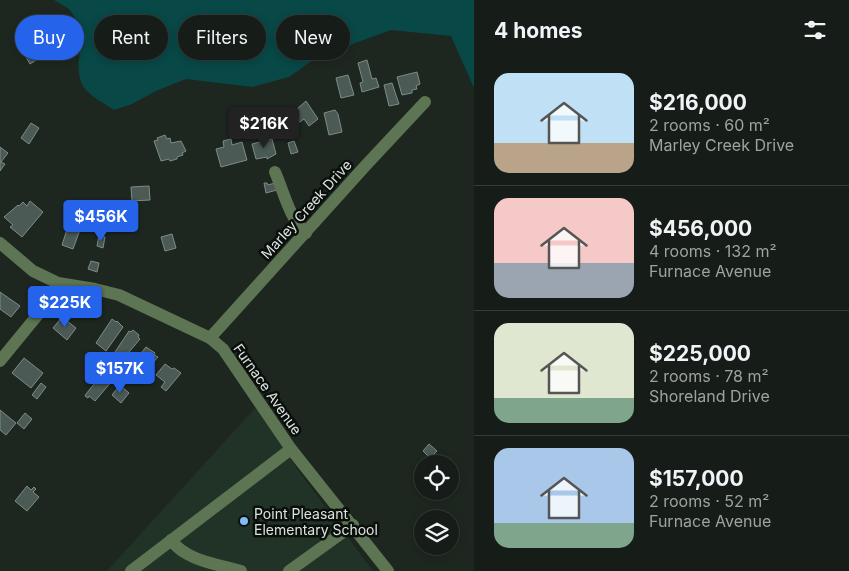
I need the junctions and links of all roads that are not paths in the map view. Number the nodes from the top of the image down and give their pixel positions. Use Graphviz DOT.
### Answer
graph roads {
  1 [pos="425,102"];
  2 [pos="275,172"];
  3 [pos="306,233"];
  4 [pos="0,243"];
  5 [pos="58,283"];
  6 [pos="210,338"];
  7 [pos="0,362"];
  8 [pos="291,449"];
  9 [pos="353,525"];
  10 [pos="171,540"];
  11 [pos="132,571"];
  12 [pos="242,571"];
  13 [pos="289,571"];
  14 [pos="388,571"];
  1 -- 3 [label="street, Marley Creek Drive"];
  2 -- 3 [label="street"];
  3 -- 6 [label="street, Marley Creek Drive"];
  4 -- 5 [label="street, Furnace Avenue"];
  5 -- 6 [label="street, Furnace Avenue"];
  5 -- 7 [label="street"];
  6 -- 8 [label="street, Furnace Avenue"];
  8 -- 9 [label="street, Furnace Avenue"];
  8 -- 10 [label="street"];
  9 -- 13 [label="street"];
  9 -- 14 [label="street, Furnace Avenue"];
  10 -- 11 [label="street"];
  10 -- 12 [label="street"];
}
